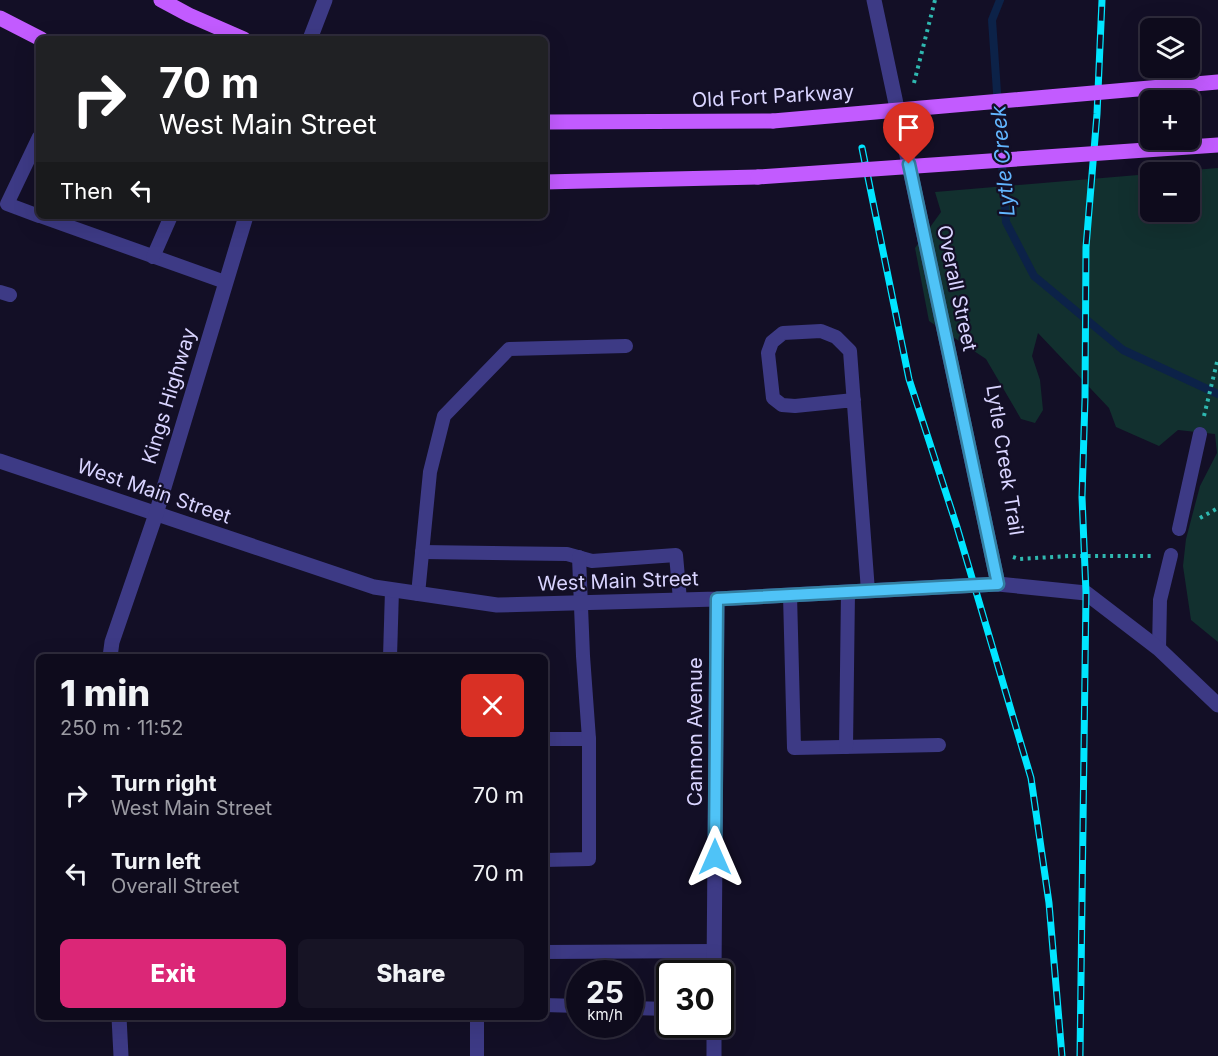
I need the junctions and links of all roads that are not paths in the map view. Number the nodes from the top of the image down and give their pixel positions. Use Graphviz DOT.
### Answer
graph roads {
  1 [pos="161,0"];
  2 [pos="326,0"];
  3 [pos="874,0"];
  4 [pos="0,18"];
  5 [pos="36,36"];
  6 [pos="237,36"];
  7 [pos="311,36"];
  8 [pos="1218,82"];
  9 [pos="548,122"];
  10 [pos="36,143"];
  11 [pos="1218,145"];
  12 [pos="548,182"];
  13 [pos="4,203"];
  14 [pos="36,215"];
  15 [pos="48,219"];
  16 [pos="170,219"];
  17 [pos="245,219"];
  18 [pos="153,256"];
  19 [pos="225,282"];
  20 [pos="626,346"];
  21 [pos="854,400"];
  22 [pos="1200,434"];
  23 [pos="0,461"];
  24 [pos="156,514"];
  25 [pos="1179,530"];
  26 [pos="422,552"];
  27 [pos="1171,555"];
  28 [pos="579,557"];
  29 [pos="998,584"];
  30 [pos="392,590"];
  31 [pos="868,591"];
  32 [pos="848,592"];
  33 [pos="418,594"];
  34 [pos="790,595"];
  35 [pos="717,599"];
  36 [pos="680,600"];
  37 [pos="581,603"];
  38 [pos="1159,649"];
  39 [pos="110,654"];
  40 [pos="390,654"];
  41 [pos="1218,705"];
  42 [pos="589,739"];
  43 [pos="548,740"];
  44 [pos="939,745"];
  45 [pos="846,747"];
  46 [pos="548,860"];
  47 [pos="714,951"];
  48 [pos="548,952"];
  49 [pos="714,960"];
  50 [pos="548,1005"];
  51 [pos="566,1006"];
  52 [pos="119,1020"];
  53 [pos="477,1020"];
  54 [pos="714,1038"];
  55 [pos="121,1056"];
  56 [pos="477,1056"];
  57 [pos="714,1056"];
  1 -- 6 [label="main road"];
  2 -- 7 [label="street"];
  3 -- 29 [label="street, Overall Street"];
  4 -- 5 [label="main road"];
  8 -- 9 [label="main road, Old Fort Parkway, bridge"];
  10 -- 13 [label="lane"];
  11 -- 12 [label="main road, bridge"];
  13 -- 14 [label="lane"];
  15 -- 18 [label="lane"];
  16 -- 18 [label="lane"];
  17 -- 19 [label="street, Kings Highway"];
  18 -- 19 [label="lane"];
  19 -- 24 [label="street, Kings Highway"];
  20 -- 26 [label="lane"];
  21 -- 21 [label="lane"];
  21 -- 31 [label="lane"];
  22 -- 25 [label="lane"];
  23 -- 24 [label="street, West Main Street"];
  24 -- 30 [label="street, West Main Street"];
  24 -- 39 [label="street, Kings Highway"];
  26 -- 28 [label="lane"];
  26 -- 33 [label="lane"];
  27 -- 38 [label="lane"];
  28 -- 36 [label="lane"];
  28 -- 37 [label="lane"];
  29 -- 31 [label="street, West Main Street"];
  29 -- 38 [label="street, West Main Street"];
  30 -- 33 [label="street, West Main Street"];
  30 -- 40 [label="lane"];
  31 -- 32 [label="street, West Main Street"];
  32 -- 34 [label="street, West Main Street"];
  32 -- 45 [label="lane"];
  33 -- 37 [label="street, West Main Street"];
  34 -- 35 [label="street, West Main Street"];
  34 -- 45 [label="lane"];
  35 -- 36 [label="street, West Main Street"];
  35 -- 47 [label="street, Cannon Avenue"];
  36 -- 37 [label="street, West Main Street"];
  37 -- 42 [label="lane"];
  38 -- 41 [label="street, West Main Street"];
  42 -- 43 [label="lane"];
  42 -- 46 [label="lane"];
  44 -- 45 [label="lane"];
  47 -- 48 [label="lane"];
  47 -- 49 [label="street, Cannon Avenue"];
  50 -- 51 [label="lane"];
  52 -- 55 [label="street"];
  53 -- 56 [label="lane"];
  54 -- 57 [label="street"];
}
